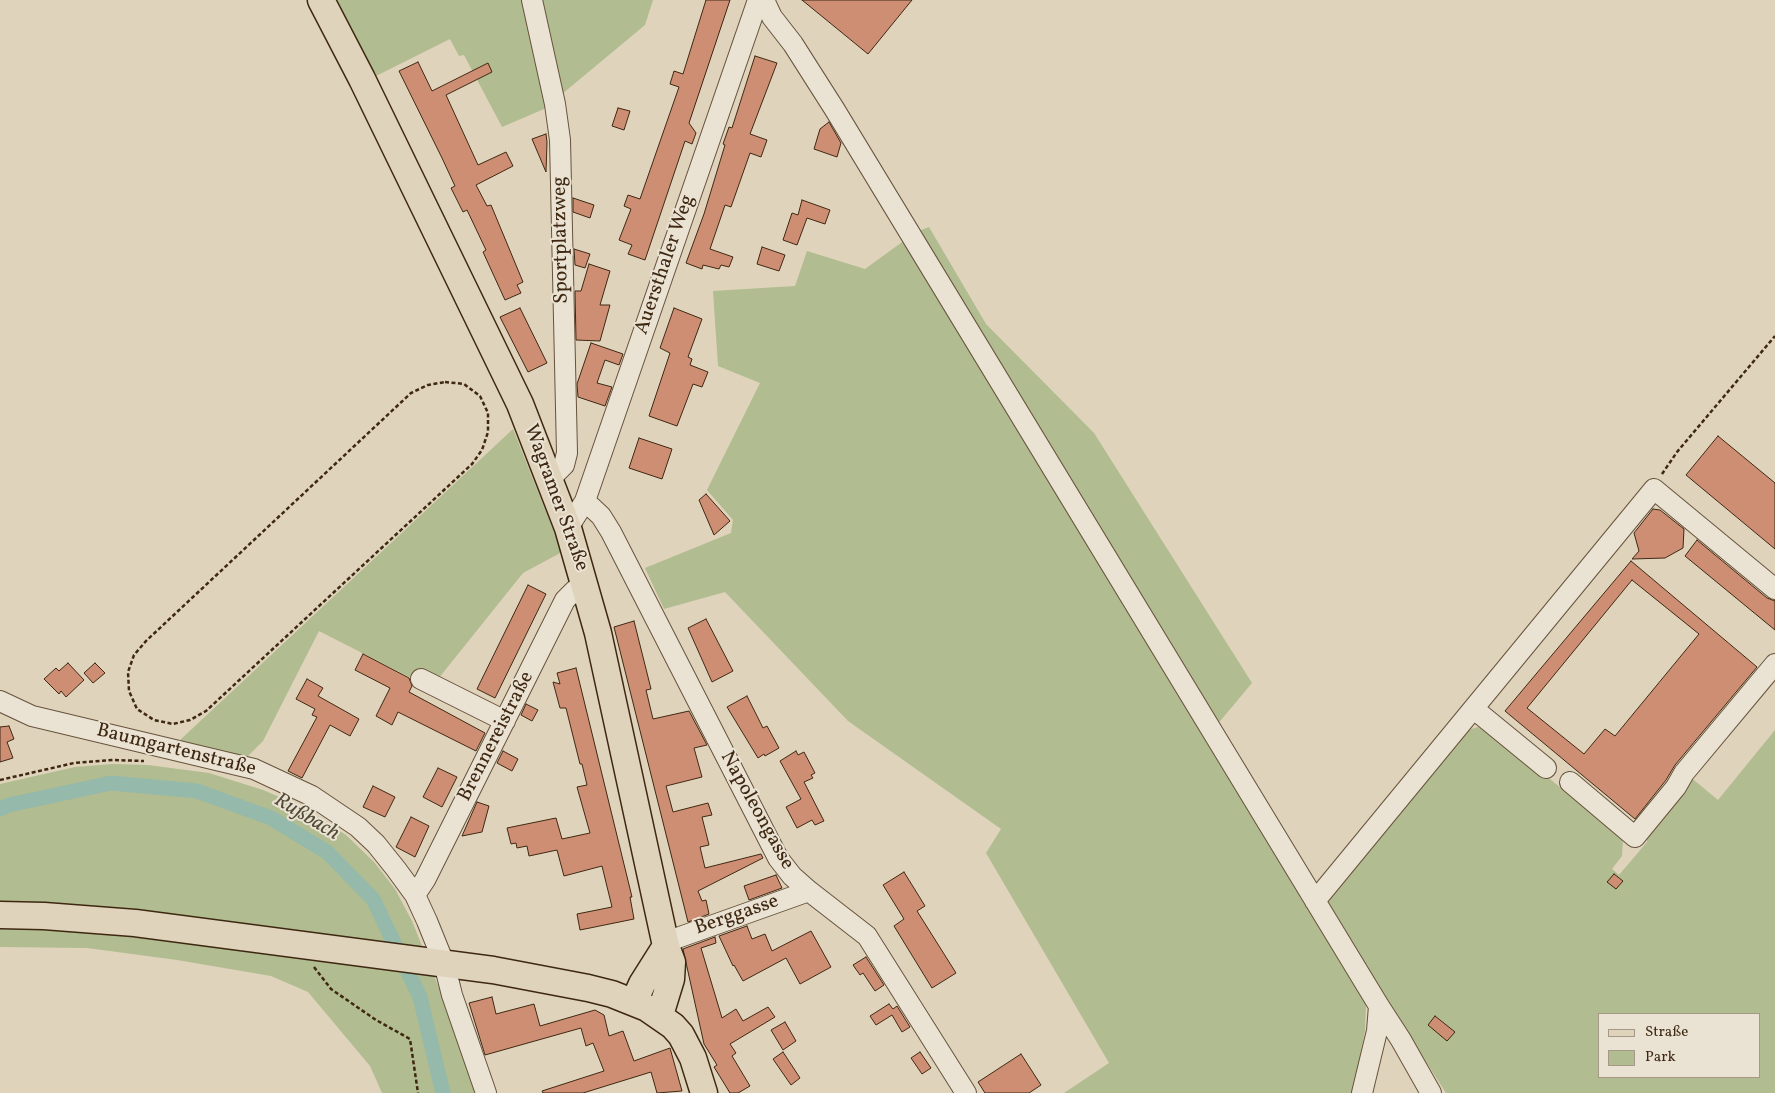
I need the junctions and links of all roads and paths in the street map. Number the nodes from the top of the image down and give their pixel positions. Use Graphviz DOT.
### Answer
graph roads {
  1 [pos="321,0"];
  2 [pos="532,0"];
  3 [pos="758,0"];
  4 [pos="764,0"];
  5 [pos="1775,336"];
  6 [pos="551,478"];
  7 [pos="1654,489"];
  8 [pos="585,501"];
  9 [pos="568,528"];
  10 [pos="586,585"];
  11 [pos="1775,589"];
  12 [pos="1775,664"];
  13 [pos="421,679"];
  14 [pos="0,702"];
  15 [pos="1474,709"];
  16 [pos="206,711"];
  17 [pos="505,721"];
  18 [pos="148,762"];
  19 [pos="1546,768"];
  20 [pos="0,780"];
  21 [pos="1570,782"];
  22 [pos="809,891"];
  23 [pos="415,896"];
  24 [pos="1315,901"];
  25 [pos="0,915"];
  26 [pos="666,944"];
  27 [pos="303,946"];
  28 [pos="434,962"];
  29 [pos="634,1002"];
  30 [pos="1378,1006"];
  31 [pos="660,1015"];
  32 [pos="418,1093"];
  33 [pos="486,1093"];
  34 [pos="704,1093"];
  35 [pos="966,1093"];
  36 [pos="1362,1093"];
  37 [pos="1431,1093"];
  1 -- 6 [label="main road, Wagramer Straße"];
  2 -- 6 [label="street, Sportplatzweg"];
  3 -- 8 [label="street, Auersthaler Weg"];
  4 -- 24 [label="street"];
  5 -- 7 [label="path"];
  6 -- 9 [label="main road, Wagramer Straße"];
  7 -- 11 [label="street"];
  7 -- 15 [label="street"];
  8 -- 9 [label="street, Auersthaler Weg"];
  8 -- 22 [label="street, Napoleongasse"];
  9 -- 10 [label="main road, Wagramer Straße"];
  10 -- 17 [label="street, Brennereistraße"];
  10 -- 26 [label="main road, Wagramer Straße"];
  12 -- 21 [label="street"];
  13 -- 17 [label="street"];
  14 -- 23 [label="street, Baumgartenstraße"];
  15 -- 19 [label="street"];
  15 -- 24 [label="street"];
  16 -- 16 [label="path"];
  17 -- 23 [label="street, Brennereistraße"];
  18 -- 20 [label="path"];
  22 -- 26 [label="street, Berggasse"];
  22 -- 35 [label="street, Napoleongasse"];
  23 -- 28 [label="street, Baumgartenstraße"];
  24 -- 30 [label="street"];
  25 -- 27 [label="main road"];
  26 -- 29 [label="main road"];
  26 -- 31 [label="main road, Wagramer Straße"];
  27 -- 28 [label="main road"];
  27 -- 32 [label="path"];
  28 -- 29 [label="main road"];
  28 -- 33 [label="street, Baumgartenstraße"];
  29 -- 31 [label="main road"];
  30 -- 36 [label="street"];
  30 -- 37 [label="street"];
  31 -- 34 [label="main road"];
}
